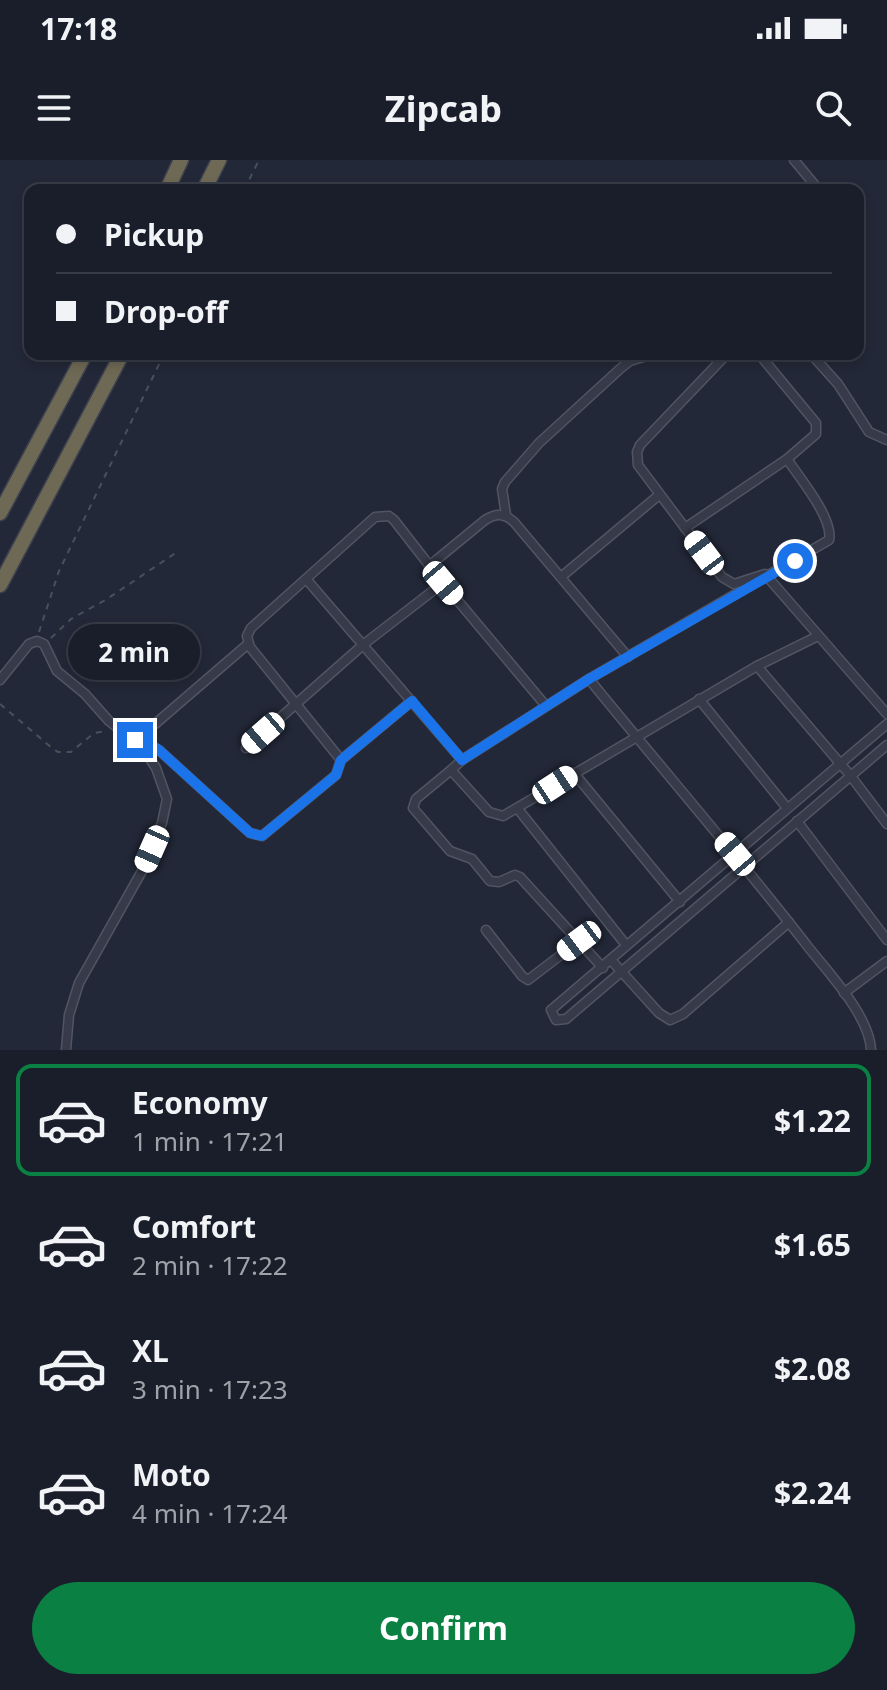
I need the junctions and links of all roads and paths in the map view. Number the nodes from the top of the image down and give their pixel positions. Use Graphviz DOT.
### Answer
graph roads {
  1 [pos="181,160"];
  2 [pos="219,160"];
  3 [pos="259,160"];
  4 [pos="794,160"];
  5 [pos="170,184"];
  6 [pos="207,184"];
  7 [pos="247,184"];
  8 [pos="814,184"];
  9 [pos="82,360"];
  10 [pos="119,360"];
  11 [pos="161,360"];
  12 [pos="633,360"];
  13 [pos="721,360"];
  14 [pos="764,360"];
  15 [pos="816,360"];
  16 [pos="887,440"];
  17 [pos="787,459"];
  18 [pos="659,495"];
  19 [pos="0,513"];
  20 [pos="506,515"];
  21 [pos="685,528"];
  22 [pos="177,552"];
  23 [pos="429,566"];
  24 [pos="768,576"];
  25 [pos="561,577"];
  26 [pos="307,580"];
  27 [pos="443,583"];
  28 [pos="0,585"];
  29 [pos="818,636"];
  30 [pos="40,643"];
  31 [pos="248,644"];
  32 [pos="364,644"];
  33 [pos="628,657"];
  34 [pos="757,666"];
  35 [pos="589,679"];
  36 [pos="0,680"];
  37 [pos="699,699"];
  38 [pos="412,701"];
  39 [pos="0,704"];
  40 [pos="296,704"];
  41 [pos="546,706"];
  42 [pos="887,714"];
  43 [pos="155,724"];
  44 [pos="887,724"];
  45 [pos="113,732"];
  46 [pos="635,736"];
  47 [pos="135,740"];
  48 [pos="887,745"];
  49 [pos="246,748"];
  50 [pos="341,760"];
  51 [pos="462,760"];
  52 [pos="840,762"];
  53 [pos="176,765"];
  54 [pos="156,768"];
  55 [pos="451,770"];
  56 [pos="574,773"];
  57 [pos="850,775"];
  58 [pos="787,808"];
  59 [pos="518,809"];
  60 [pos="797,821"];
  61 [pos="887,824"];
  62 [pos="735,854"];
  63 [pos="745,866"];
  64 [pos="680,902"];
  65 [pos="789,922"];
  66 [pos="486,930"];
  67 [pos="887,940"];
  68 [pos="579,941"];
  69 [pos="626,945"];
  70 [pos="611,960"];
  71 [pos="887,961"];
  72 [pos="603,968"];
  73 [pos="621,971"];
  74 [pos="844,993"];
  75 [pos="571,995"];
  76 [pos="581,1006"];
  77 [pos="66,1050"];
  78 [pos="871,1050"];
  1 -- 5 [label="highway"];
  2 -- 6 [label="highway"];
  3 -- 7 [label="path"];
  4 -- 8 [label="street"];
  9 -- 19 [label="highway"];
  10 -- 28 [label="highway"];
  11 -- 30 [label="path"];
  12 -- 20 [label="street"];
  13 -- 18 [label="street"];
  14 -- 17 [label="street"];
  15 -- 16 [label="street"];
  17 -- 21 [label="street"];
  17 -- 24 [label="street"];
  18 -- 21 [label="street"];
  18 -- 25 [label="street"];
  20 -- 23 [label="street"];
  20 -- 25 [label="street"];
  21 -- 24 [label="street"];
  22 -- 30 [label="path"];
  23 -- 26 [label="street"];
  23 -- 27 [label="street"];
  24 -- 29 [label="street"];
  24 -- 33 [label="street"];
  25 -- 33 [label="street"];
  26 -- 31 [label="street"];
  26 -- 32 [label="street"];
  27 -- 32 [label="street"];
  27 -- 41 [label="street"];
  29 -- 34 [label="street"];
  29 -- 42 [label="street"];
  30 -- 36 [label="street"];
  30 -- 47 [label="street"];
  31 -- 40 [label="street"];
  31 -- 43 [label="street"];
  32 -- 38 [label="street"];
  32 -- 40 [label="street"];
  33 -- 35 [label="street"];
  34 -- 37 [label="street"];
  34 -- 52 [label="street"];
  35 -- 41 [label="street"];
  35 -- 46 [label="street"];
  37 -- 46 [label="street"];
  37 -- 58 [label="street"];
  38 -- 50 [label="street"];
  38 -- 51 [label="street"];
  39 -- 45 [label="path"];
  40 -- 49 [label="street"];
  40 -- 50 [label="street"];
  41 -- 51 [label="street"];
  44 -- 52 [label="street"];
  46 -- 56 [label="street"];
  46 -- 62 [label="street"];
  47 -- 53 [label="street"];
  47 -- 54 [label="street"];
  48 -- 57 [label="street"];
  50 -- 53 [label="street"];
  51 -- 55 [label="street"];
  52 -- 57 [label="street"];
  52 -- 58 [label="street"];
  53 -- 54 [label="street"];
  54 -- 77 [label="street"];
  55 -- 59 [label="street"];
  55 -- 68 [label="street"];
  56 -- 59 [label="street"];
  56 -- 64 [label="street"];
  57 -- 60 [label="street"];
  57 -- 61 [label="street"];
  58 -- 62 [label="street"];
  59 -- 69 [label="street"];
  60 -- 63 [label="street"];
  60 -- 67 [label="street"];
  62 -- 63 [label="street"];
  62 -- 64 [label="street"];
  63 -- 65 [label="street"];
  63 -- 73 [label="street"];
  64 -- 69 [label="street"];
  65 -- 73 [label="street"];
  65 -- 74 [label="street"];
  66 -- 68 [label="street"];
  68 -- 72 [label="street"];
  69 -- 70 [label="street"];
  70 -- 72 [label="street"];
  70 -- 73 [label="street"];
  71 -- 74 [label="street"];
  72 -- 75 [label="street"];
  73 -- 76 [label="street"];
  74 -- 78 [label="street"];
  75 -- 76 [label="street"];
  75 -- 76 [label="street"];
}
